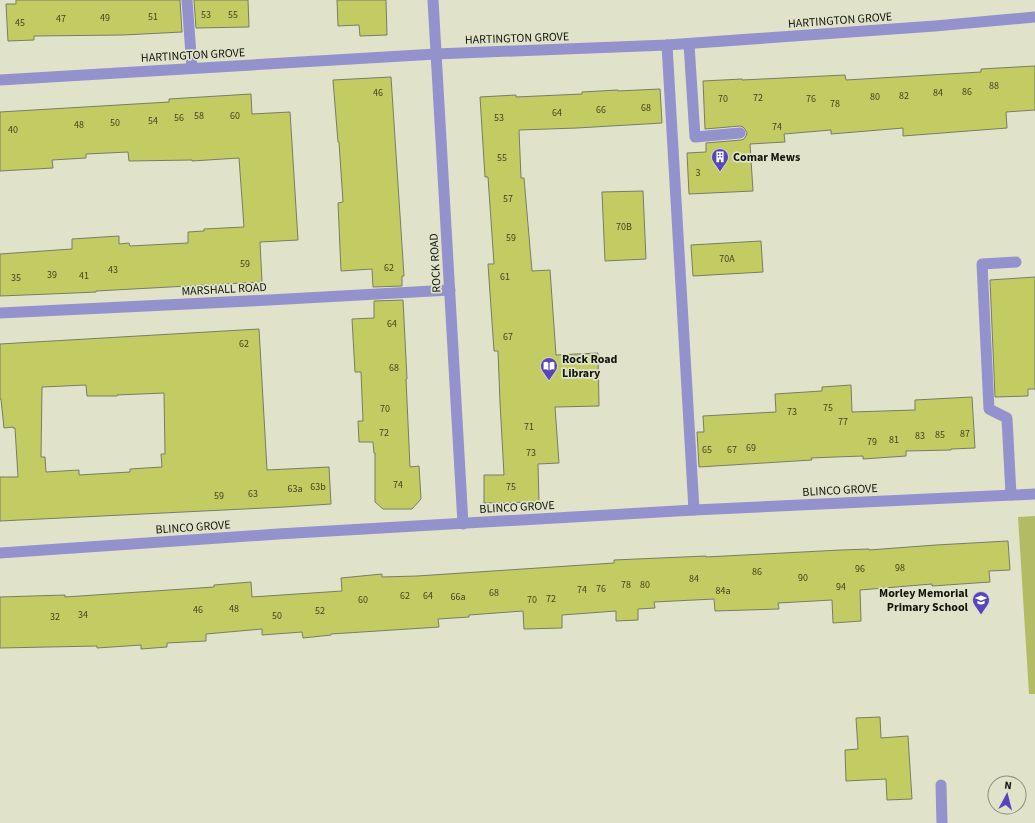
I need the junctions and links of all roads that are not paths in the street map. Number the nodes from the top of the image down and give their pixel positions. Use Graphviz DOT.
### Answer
graph roads {
  1 [pos="188,0"];
  2 [pos="433,0"];
  3 [pos="1035,17"];
  4 [pos="688,44"];
  5 [pos="667,45"];
  6 [pos="436,54"];
  7 [pos="192,68"];
  8 [pos="0,80"];
  9 [pos="740,133"];
  10 [pos="1016,262"];
  11 [pos="450,290"];
  12 [pos="0,313"];
  13 [pos="1035,494"];
  14 [pos="1011,495"];
  15 [pos="694,510"];
  16 [pos="463,524"];
  17 [pos="0,553"];
  18 [pos="941,785"];
  19 [pos="942,823"];
  1 -- 7 [label="street"];
  2 -- 6 [label="street, ROCK ROAD"];
  3 -- 4 [label="street, HARTINGTON GROVE"];
  4 -- 5 [label="street, HARTINGTON GROVE"];
  4 -- 9 [label="street"];
  5 -- 6 [label="street, HARTINGTON GROVE"];
  5 -- 15 [label="street"];
  6 -- 7 [label="street, HARTINGTON GROVE"];
  6 -- 11 [label="street, ROCK ROAD"];
  7 -- 8 [label="street, HARTINGTON GROVE"];
  10 -- 14 [label="street"];
  11 -- 12 [label="street, MARSHALL ROAD"];
  11 -- 16 [label="street, ROCK ROAD"];
  13 -- 14 [label="street, BLINCO GROVE"];
  14 -- 15 [label="street, BLINCO GROVE"];
  15 -- 16 [label="street, BLINCO GROVE"];
  16 -- 17 [label="street, BLINCO GROVE"];
  18 -- 19 [label="street"];
}
